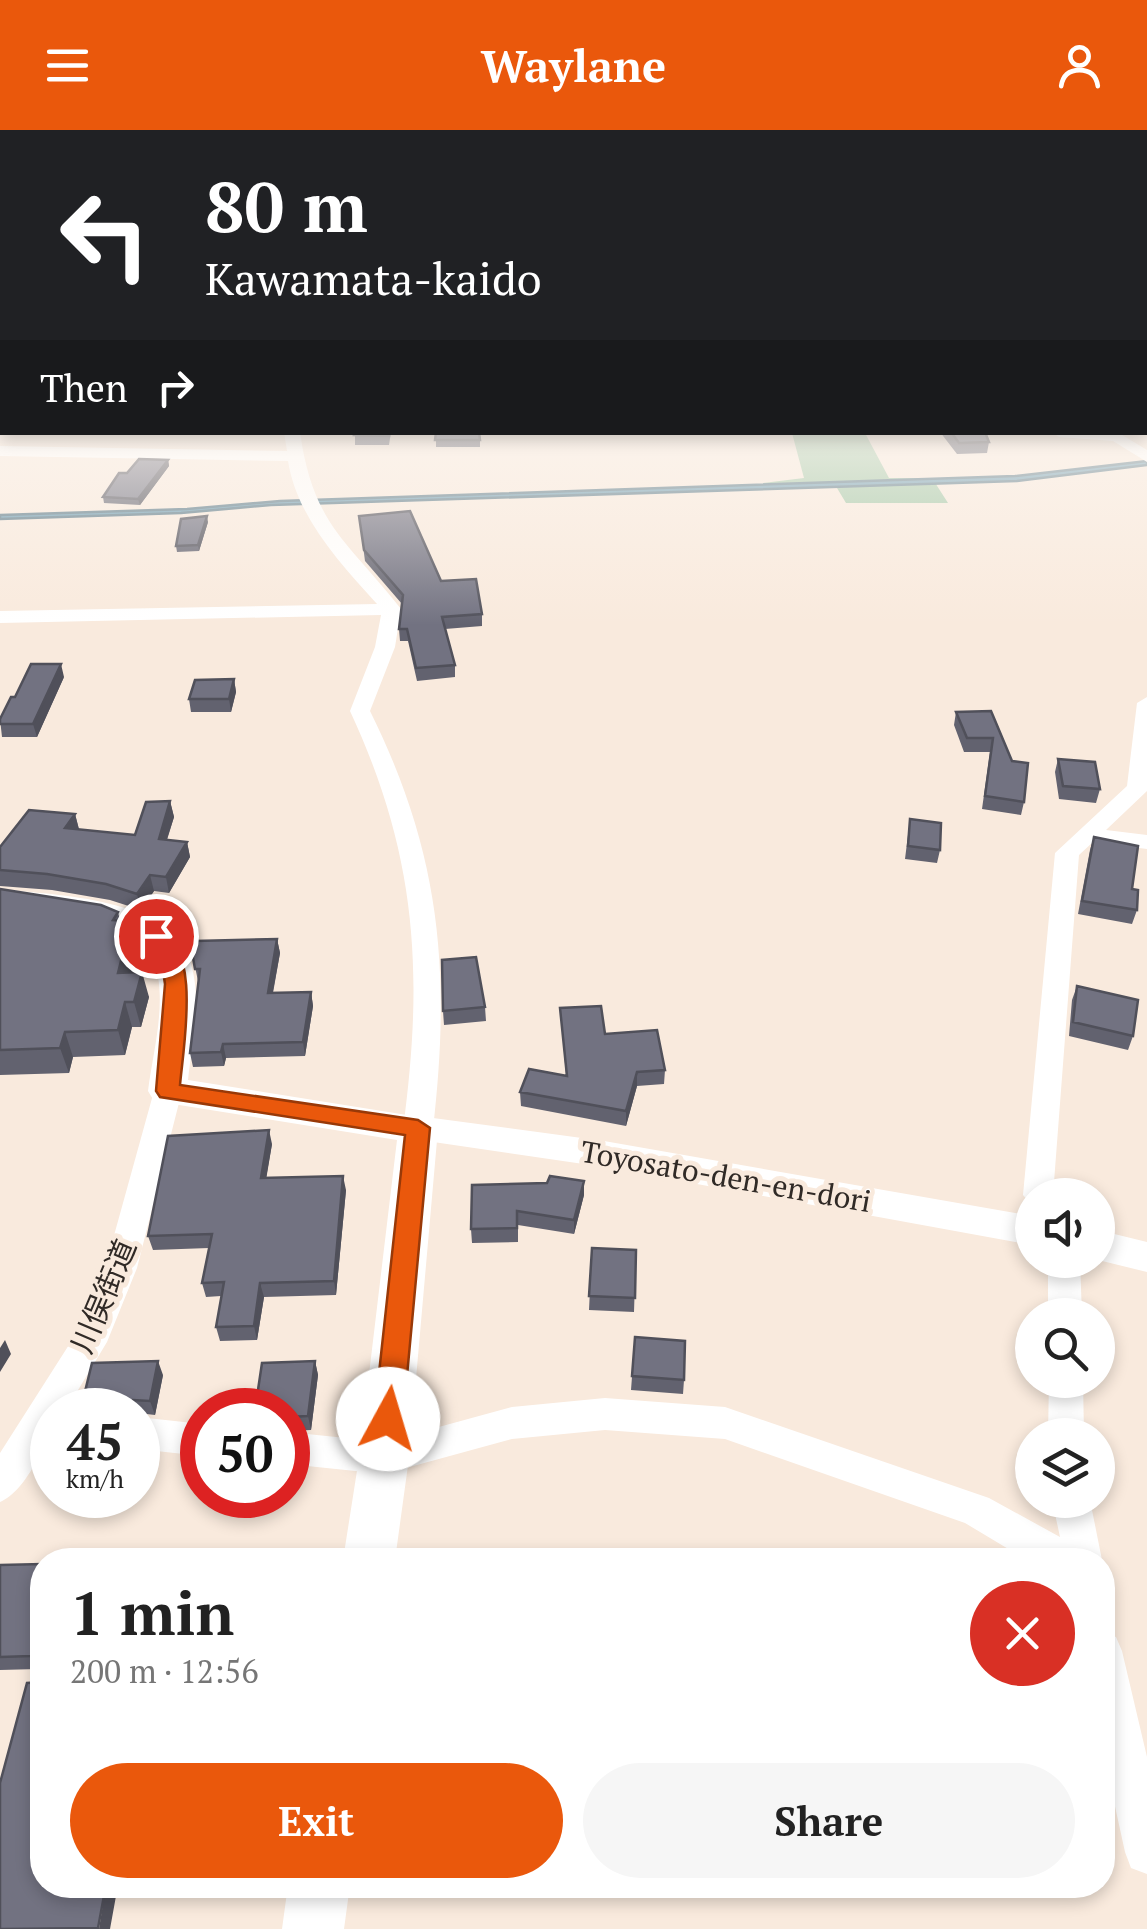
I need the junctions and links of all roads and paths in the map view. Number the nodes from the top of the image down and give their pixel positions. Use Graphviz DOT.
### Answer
graph roads {
  1 [pos="294,456"];
  2 [pos="392,609"];
  3 [pos="0,618"];
  4 [pos="1147,703"];
  5 [pos="1087,834"];
  6 [pos="1147,842"];
  7 [pos="0,899"];
  8 [pos="168,1091"];
  9 [pos="418,1128"];
  10 [pos="1039,1178"];
  11 [pos="1015,1228"];
  12 [pos="1115,1249"];
  13 [pos="1147,1257"];
  14 [pos="64,1388"];
  15 [pos="30,1443"];
  16 [pos="310,1450"];
  17 [pos="384,1458"];
  18 [pos="1,1481"];
  19 [pos="1075,1518"];
  20 [pos="371,1548"];
  21 [pos="1042,1548"];
  22 [pos="1081,1548"];
  23 [pos="1115,1709"];
  24 [pos="1147,1852"];
  25 [pos="318,1898"];
  26 [pos="313,1929"];
  1 -- 2 [label="street"];
  2 -- 3 [label="street"];
  2 -- 9 [label="street"];
  4 -- 5 [label="street"];
  5 -- 6 [label="street"];
  5 -- 10 [label="street"];
  7 -- 8 [label="main road"];
  8 -- 9 [label="main road"];
  8 -- 14 [label="street, 川俣街道"];
  9 -- 11 [label="street, Toyosato-den-en-dori"];
  9 -- 17 [label="main road"];
  12 -- 13 [label="street"];
  15 -- 18 [label="street, 川俣街道"];
  16 -- 17 [label="street"];
  17 -- 20 [label="main road"];
  17 -- 21 [label="street"];
  19 -- 22 [label="street"];
  23 -- 24 [label="street"];
  25 -- 26 [label="main road"];
}
